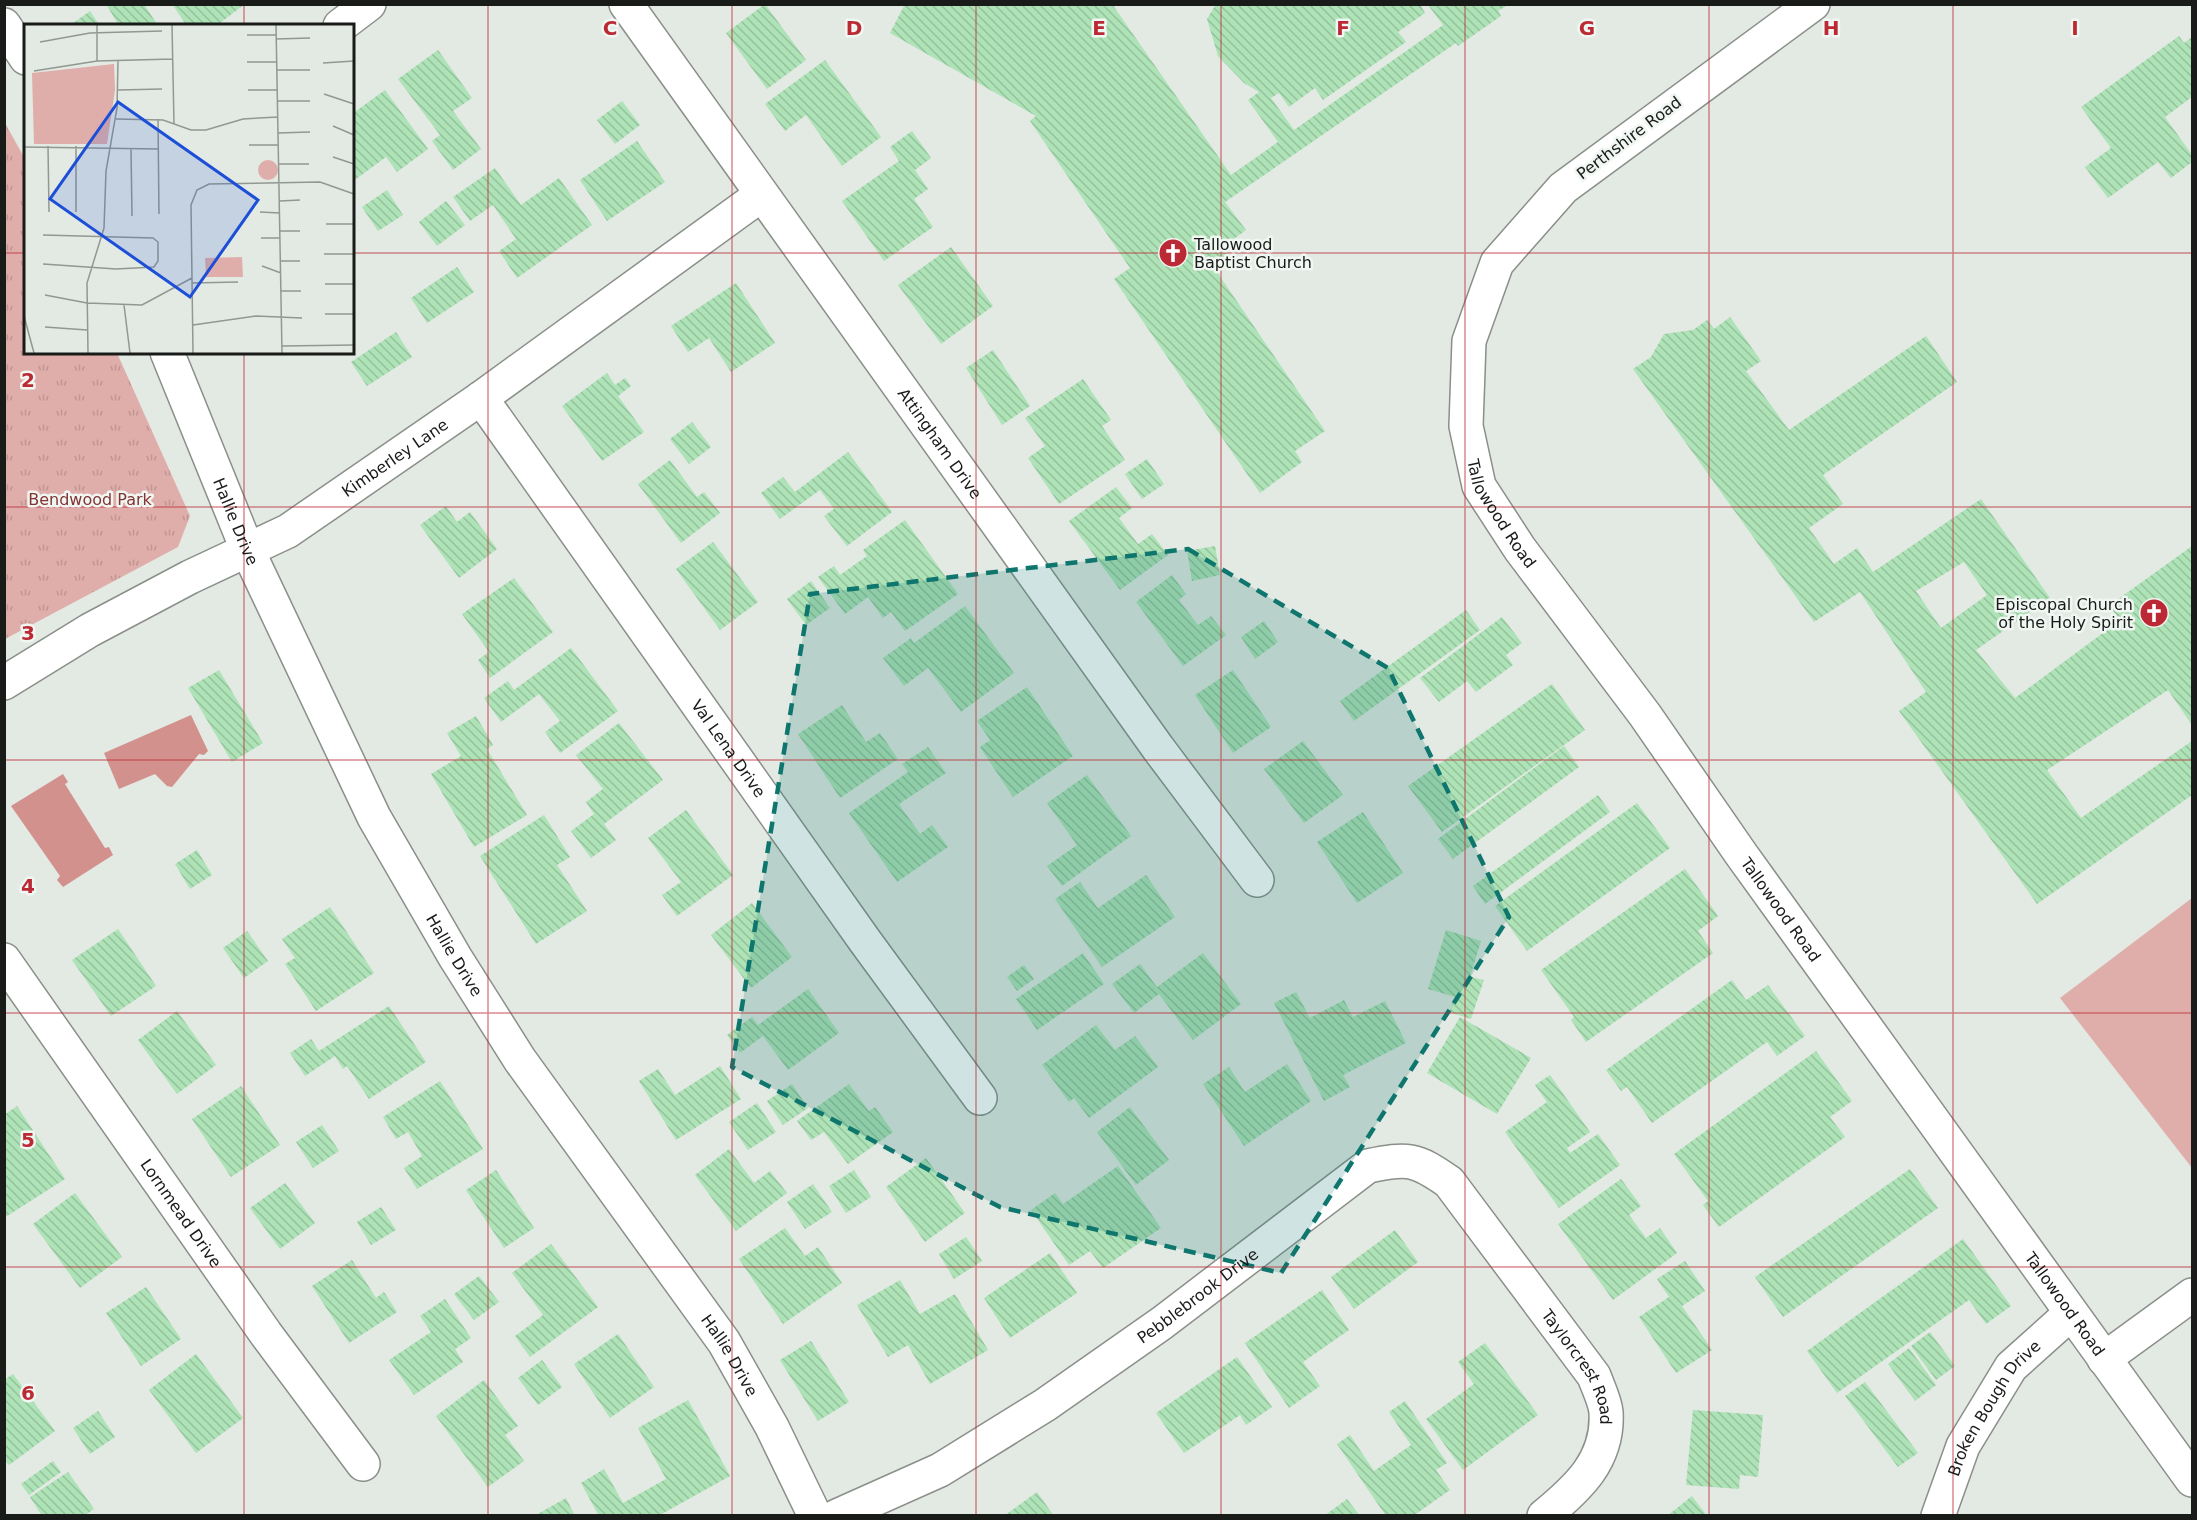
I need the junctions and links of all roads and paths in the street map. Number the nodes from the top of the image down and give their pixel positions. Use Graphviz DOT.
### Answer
graph roads {
  1 [pos="369,4"];
  2 [pos="626,4"];
  3 [pos="1814,4"];
  4 [pos="343,24"];
  5 [pos="4,25"];
  6 [pos="24,55"];
  7 [pos="761,195"];
  8 [pos="1482,306"];
  9 [pos="168,354"];
  10 [pos="481,398"];
  11 [pos="247,549"];
  12 [pos="4,683"];
  13 [pos="1257,880"];
  14 [pos="4,960"];
  15 [pos="980,1098"];
  16 [pos="1521,1281"];
  17 [pos="2193,1295"];
  18 [pos="2070,1314"];
  19 [pos="2104,1359"];
  20 [pos="363,1464"];
  21 [pos="2193,1480"];
  22 [pos="814,1515"];
  23 [pos="837,1515"];
  24 [pos="1544,1515"];
  25 [pos="1938,1515"];
  1 -- 4 [label="street"];
  2 -- 7 [label="street, Attingham Drive"];
  3 -- 8 [label="street, Perthshire Road"];
  5 -- 6 [label="street"];
  7 -- 10 [label="street, Kimberley Lane"];
  7 -- 13 [label="street, Attingham Drive"];
  8 -- 18 [label="street, Tallowood Road"];
  9 -- 11 [label="street, Hallie Drive"];
  10 -- 11 [label="street, Kimberley Lane"];
  10 -- 15 [label="street, Val Lena Drive"];
  11 -- 12 [label="street, Kimberley Lane"];
  11 -- 22 [label="street, Hallie Drive"];
  14 -- 20 [label="street, Lornmead Drive"];
  16 -- 23 [label="street, Pebblebrook Drive"];
  16 -- 24 [label="street, Taylorcrest Road"];
  17 -- 19 [label="street"];
  18 -- 19 [label="street, Tallowood Road"];
  18 -- 25 [label="street, Broken Bough Drive"];
  19 -- 21 [label="street, Tallowood Road"];
}
